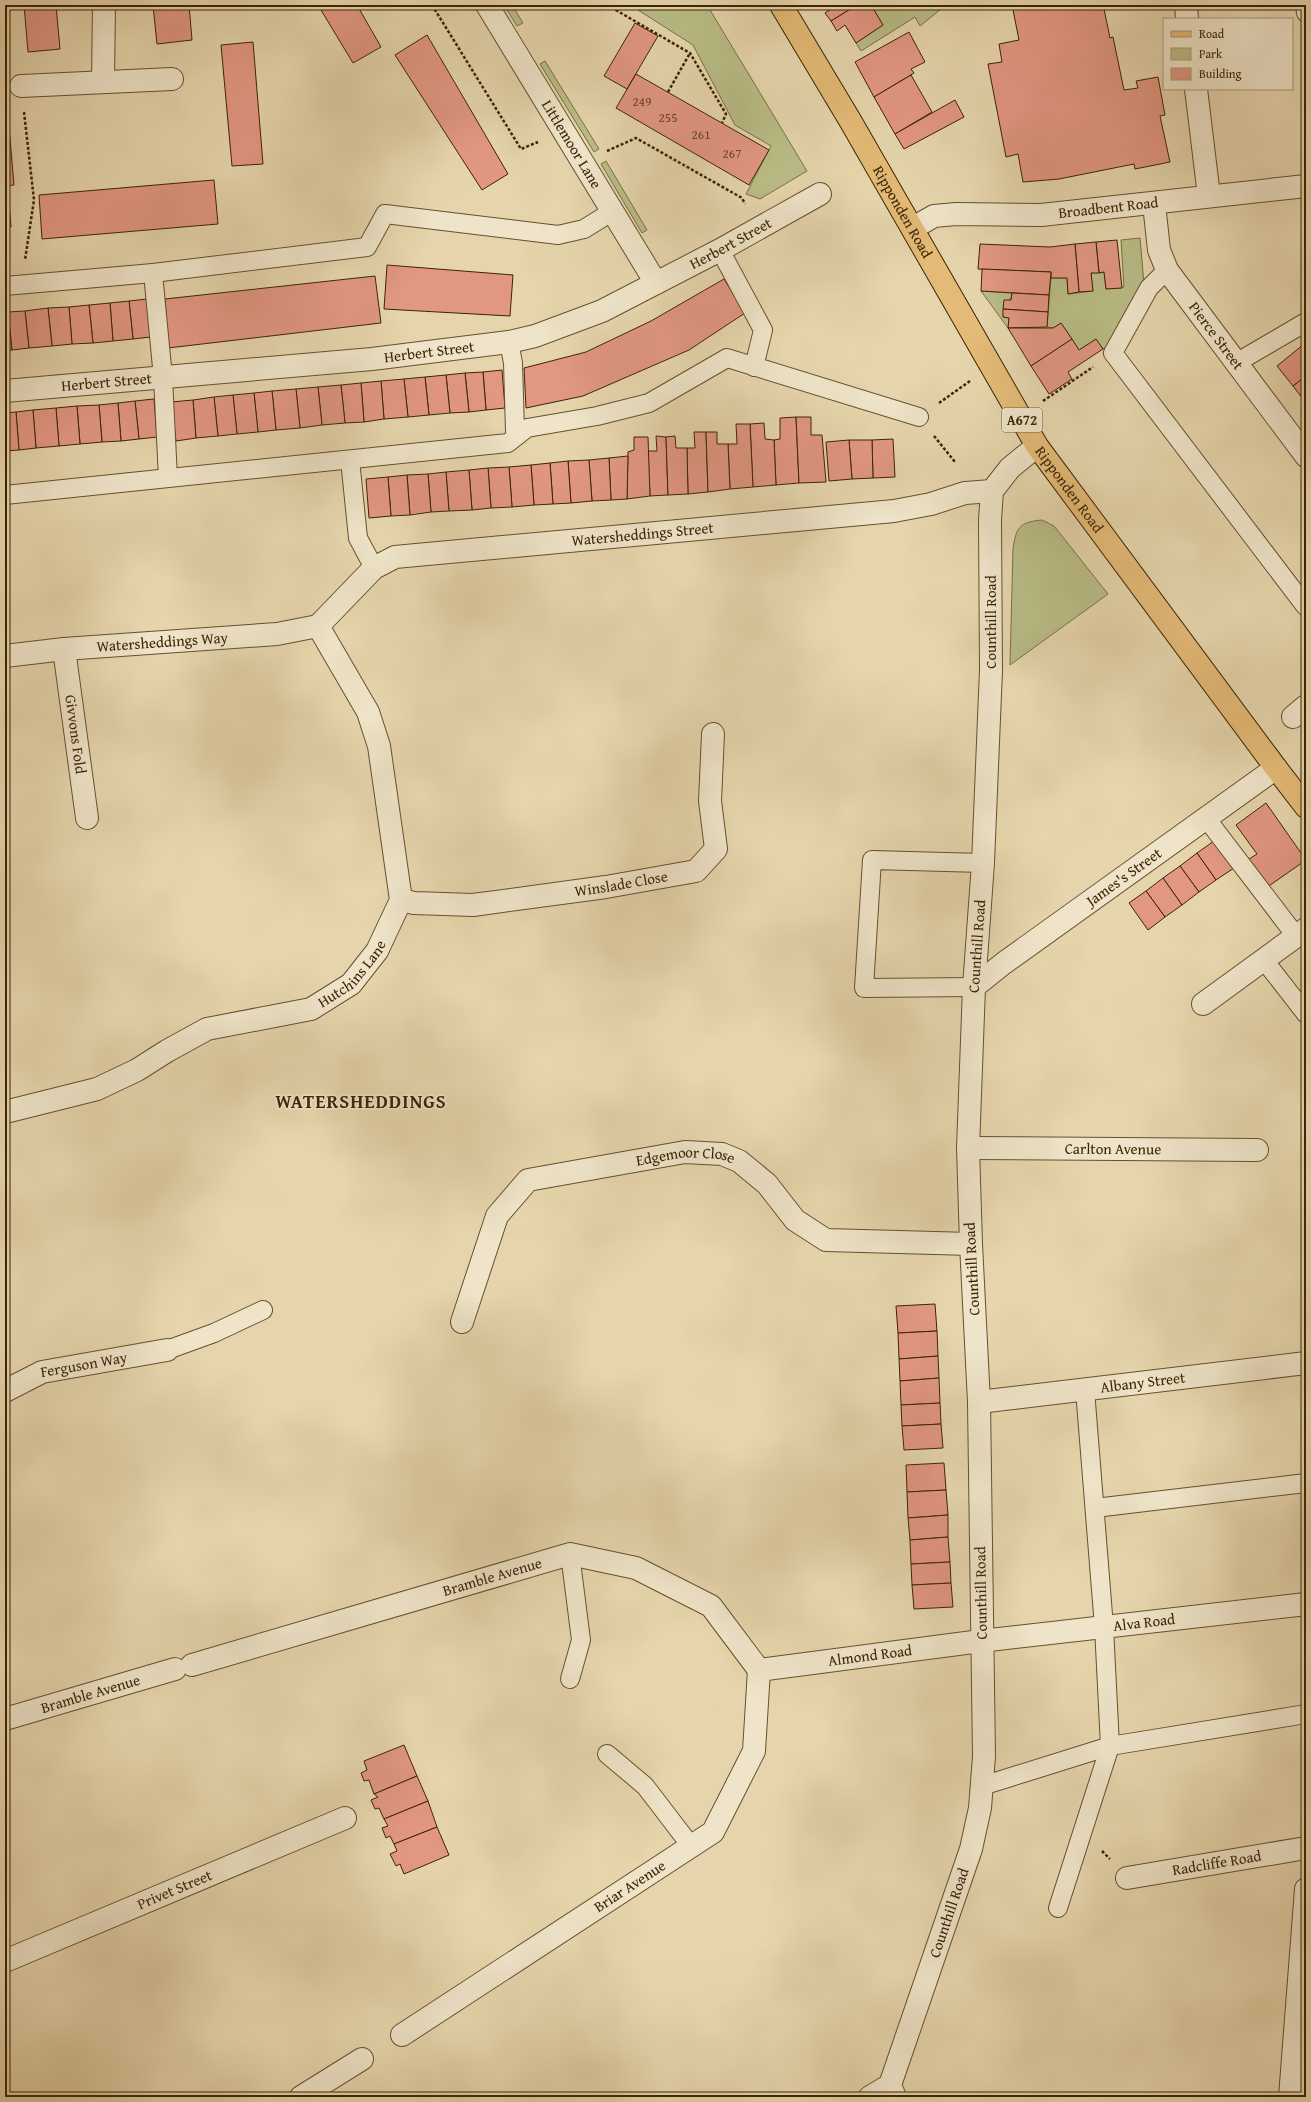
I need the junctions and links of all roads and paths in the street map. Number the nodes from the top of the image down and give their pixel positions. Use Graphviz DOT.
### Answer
graph roads {
  1 [pos="104,5"];
  2 [pos="432,5"];
  3 [pos="487,5"];
  4 [pos="607,5"];
  5 [pos="781,5"];
  6 [pos="1186,5"];
  7 [pos="1305,5"];
  8 [pos="1306,13"];
  9 [pos="1187,18"];
  10 [pos="690,53"];
  11 [pos="172,79"];
  12 [pos="103,82"];
  13 [pos="21,86"];
  14 [pos="1196,90"];
  15 [pos="668,92"];
  16 [pos="722,123"];
  17 [pos="543,148"];
  18 [pos="605,152"];
  19 [pos="1306,186"];
  20 [pos="820,194"];
  21 [pos="1209,196"];
  22 [pos="1154,204"];
  23 [pos="748,209"];
  24 [pos="613,211"];
  25 [pos="912,228"];
  26 [pos="720,250"];
  27 [pos="1167,270"];
  28 [pos="153,272"];
  29 [pos="656,283"];
  30 [pos="13,285"];
  31 [pos="1306,322"];
  32 [pos="509,342"];
  33 [pos="1113,353"];
  34 [pos="1236,363"];
  35 [pos="754,367"];
  36 [pos="163,378"];
  37 [pos="5,392"];
  38 [pos="1043,401"];
  39 [pos="919,417"];
  40 [pos="519,434"];
  41 [pos="1037,446"];
  42 [pos="1306,456"];
  43 [pos="350,460"];
  44 [pos="168,478"];
  45 [pos="992,491"];
  46 [pos="5,495"];
  47 [pos="374,568"];
  48 [pos="1306,607"];
  49 [pos="318,626"];
  50 [pos="64,650"];
  51 [pos="5,656"];
  52 [pos="713,734"];
  53 [pos="1276,768"];
  54 [pos="1306,806"];
  55 [pos="87,818"];
  56 [pos="1206,818"];
  57 [pos="983,863"];
  58 [pos="402,900"];
  59 [pos="1301,933"];
  60 [pos="1264,960"];
  61 [pos="974,987"];
  62 [pos="1203,1004"];
  63 [pos="1306,1014"];
  64 [pos="5,1112"];
  65 [pos="968,1148"];
  66 [pos="1257,1150"];
  67 [pos="971,1244"];
  68 [pos="262,1310"];
  69 [pos="462,1322"];
  70 [pos="167,1350"];
  71 [pos="1306,1363"];
  72 [pos="1085,1390"];
  73 [pos="5,1392"];
  74 [pos="979,1402"];
  75 [pos="1306,1483"];
  76 [pos="1095,1508"];
  77 [pos="570,1554"];
  78 [pos="1306,1604"];
  79 [pos="1104,1627"];
  80 [pos="981,1641"];
  81 [pos="759,1670"];
  82 [pos="570,1679"];
  83 [pos="1306,1714"];
  84 [pos="5,1719"];
  85 [pos="1110,1746"];
  86 [pos="607,1754"];
  87 [pos="982,1786"];
  88 [pos="345,1818"];
  89 [pos="1083,1830"];
  90 [pos="691,1846"];
  91 [pos="1306,1848"];
  92 [pos="1127,1878"];
  93 [pos="1306,1890"];
  94 [pos="1058,1908"];
  95 [pos="5,1961"];
  96 [pos="402,2035"];
  97 [pos="362,2059"];
  98 [pos="893,2091"];
  99 [pos="301,2097"];
  100 [pos="870,2097"];
  101 [pos="1290,2097"];
  1 -- 12 [label="street"];
  2 -- 17 [label="path"];
  3 -- 24 [label="street, Littlemoor Lane"];
  4 -- 10 [label="path"];
  5 -- 25 [label="main road, Ripponden Road / A672"];
  6 -- 9 [label="street"];
  7 -- 8 [label="lane"];
  10 -- 15 [label="path"];
  10 -- 16 [label="path"];
  11 -- 12 [label="street"];
  12 -- 13 [label="street"];
  13 -- 30 [label="path"];
  14 -- 21 [label="street"];
  18 -- 23 [label="path"];
  19 -- 21 [label="street, Broadbent Road"];
  20 -- 26 [label="street, Herbert Street"];
  21 -- 22 [label="street, Broadbent Road"];
  22 -- 25 [label="street, Broadbent Road"];
  22 -- 27 [label="street, Pierce Street"];
  24 -- 28 [label="lane"];
  24 -- 29 [label="street, Littlemoor Lane"];
  25 -- 41 [label="main road, Ripponden Road / A672"];
  26 -- 29 [label="street, Herbert Street"];
  26 -- 35 [label="lane"];
  27 -- 33 [label="lane"];
  27 -- 34 [label="street, Pierce Street"];
  28 -- 30 [label="lane"];
  28 -- 36 [label="lane"];
  29 -- 32 [label="street, Herbert Street"];
  31 -- 34 [label="lane"];
  32 -- 36 [label="street, Herbert Street"];
  32 -- 40 [label="lane"];
  33 -- 38 [label="path"];
  33 -- 48 [label="lane"];
  34 -- 42 [label="street, Pierce Street"];
  35 -- 39 [label="lane"];
  35 -- 40 [label="lane"];
  36 -- 37 [label="street, Herbert Street"];
  36 -- 44 [label="lane"];
  40 -- 43 [label="lane"];
  41 -- 45 [label="street"];
  41 -- 53 [label="main road, Ripponden Road / A672"];
  43 -- 44 [label="lane"];
  43 -- 47 [label="lane"];
  44 -- 46 [label="lane"];
  45 -- 47 [label="street, Watersheddings Street"];
  45 -- 57 [label="street, Counthill Road"];
  47 -- 49 [label="street, Watersheddings Street"];
  49 -- 50 [label="street, Watersheddings Way"];
  49 -- 58 [label="street"];
  50 -- 51 [label="street, Watersheddings Way"];
  50 -- 55 [label="street, Givvons Fold"];
  52 -- 58 [label="street, Winslade Close"];
  53 -- 54 [label="main road, Ripponden Road / A672"];
  53 -- 56 [label="street, James's Street"];
  56 -- 59 [label="lane"];
  56 -- 61 [label="street, James's Street"];
  57 -- 61 [label="street, Counthill Road"];
  57 -- 61 [label="lane"];
  58 -- 64 [label="street, Hutchins Lane"];
  59 -- 60 [label="street"];
  60 -- 62 [label="street"];
  60 -- 63 [label="lane"];
  61 -- 65 [label="street, Counthill Road"];
  65 -- 66 [label="street, Carlton Avenue"];
  65 -- 67 [label="street, Counthill Road"];
  67 -- 69 [label="street, Edgemoor Close"];
  67 -- 74 [label="street, Counthill Road"];
  68 -- 70 [label="lane"];
  70 -- 73 [label="street, Ferguson Way"];
  71 -- 72 [label="street, Albany Street"];
  72 -- 74 [label="street, Albany Street"];
  72 -- 76 [label="lane"];
  74 -- 80 [label="street, Counthill Road"];
  75 -- 76 [label="lane"];
  76 -- 79 [label="lane"];
  77 -- 81 [label="street, Bramble Avenue"];
  77 -- 82 [label="lane"];
  77 -- 84 [label="street, Bramble Avenue"];
  78 -- 79 [label="street, Alva Road"];
  79 -- 80 [label="street, Alva Road"];
  79 -- 85 [label="lane"];
  80 -- 81 [label="street, Almond Road"];
  80 -- 87 [label="street, Counthill Road"];
  81 -- 90 [label="street, Briar Avenue"];
  83 -- 85 [label="lane"];
  85 -- 87 [label="lane"];
  85 -- 89 [label="lane"];
  86 -- 90 [label="lane"];
  87 -- 98 [label="street, Counthill Road"];
  88 -- 95 [label="street, Privet Street"];
  89 -- 92 [label="path"];
  89 -- 94 [label="lane"];
  90 -- 96 [label="street, Briar Avenue"];
  91 -- 92 [label="street, Radcliffe Road"];
  93 -- 101 [label="street"];
  97 -- 99 [label="street"];
  98 -- 100 [label="street"];
}
